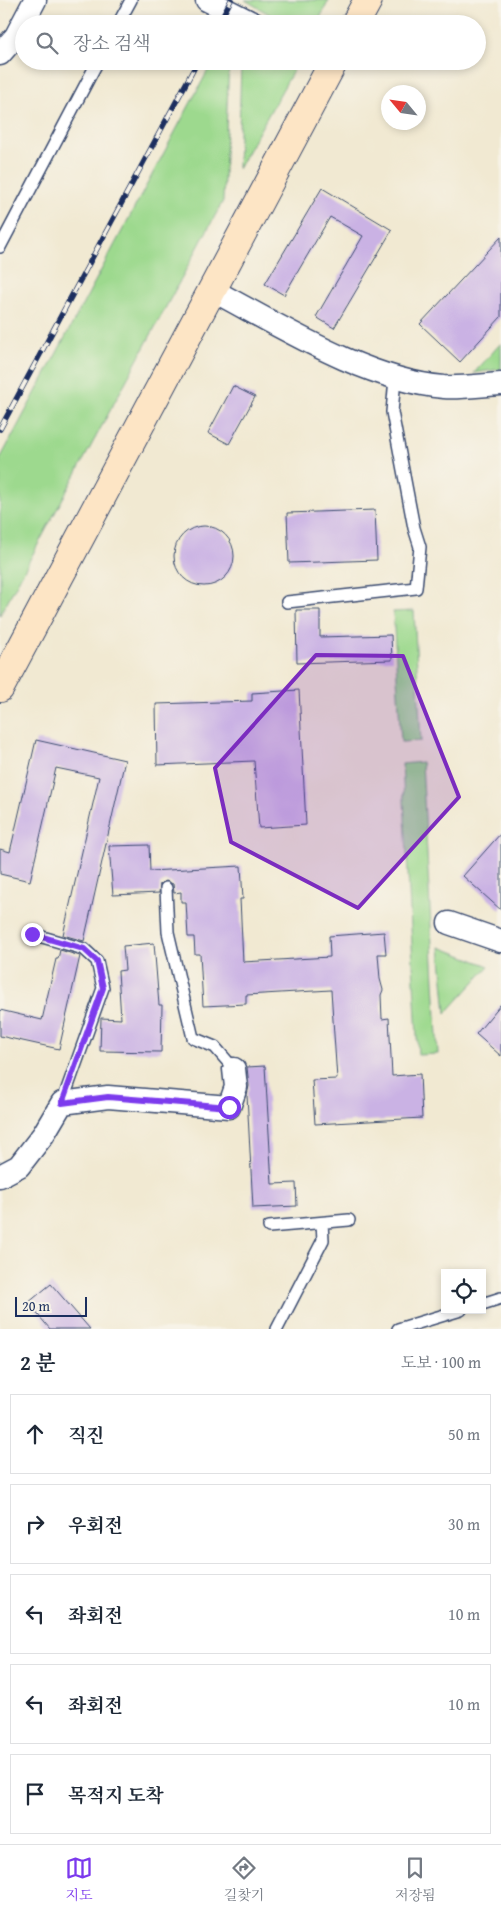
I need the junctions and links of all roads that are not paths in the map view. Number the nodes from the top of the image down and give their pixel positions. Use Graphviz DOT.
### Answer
graph roads {
  1 [pos="35,0"];
  2 [pos="131,0"];
  3 [pos="207,0"];
  4 [pos="368,0"];
  5 [pos="27,15"];
  6 [pos="123,15"];
  7 [pos="236,15"];
  8 [pos="360,15"];
  9 [pos="15,37"];
  10 [pos="0,54"];
  11 [pos="93,70"];
  12 [pos="324,70"];
  13 [pos="0,247"];
  14 [pos="212,290"];
  15 [pos="395,379"];
  16 [pos="501,384"];
  17 [pos="287,602"];
  18 [pos="0,688"];
  19 [pos="166,888"];
  20 [pos="449,923"];
  21 [pos="32,934"];
  22 [pos="501,941"];
  23 [pos="234,1069"];
  24 [pos="62,1103"];
  25 [pos="0,1176"];
  26 [pos="349,1220"];
  27 [pos="322,1223"];
  28 [pos="268,1227"];
  29 [pos="501,1298"];
  30 [pos="486,1303"];
  31 [pos="448,1314"];
  32 [pos="277,1329"];
  33 [pos="398,1329"];
  1 -- 5 [label="street"];
  2 -- 6 [label="lane"];
  3 -- 7 [label="street"];
  4 -- 8 [label="street"];
  9 -- 10 [label="street"];
  11 -- 13 [label="lane"];
  12 -- 14 [label="street"];
  14 -- 15 [label="street"];
  14 -- 18 [label="street"];
  15 -- 16 [label="street"];
  15 -- 17 [label="lane"];
  19 -- 23 [label="lane"];
  20 -- 22 [label="street"];
  21 -- 24 [label="lane"];
  23 -- 24 [label="street"];
  24 -- 25 [label="street"];
  26 -- 27 [label="lane"];
  27 -- 28 [label="lane"];
  27 -- 32 [label="lane"];
  29 -- 30 [label="lane"];
  31 -- 33 [label="lane"];
}
